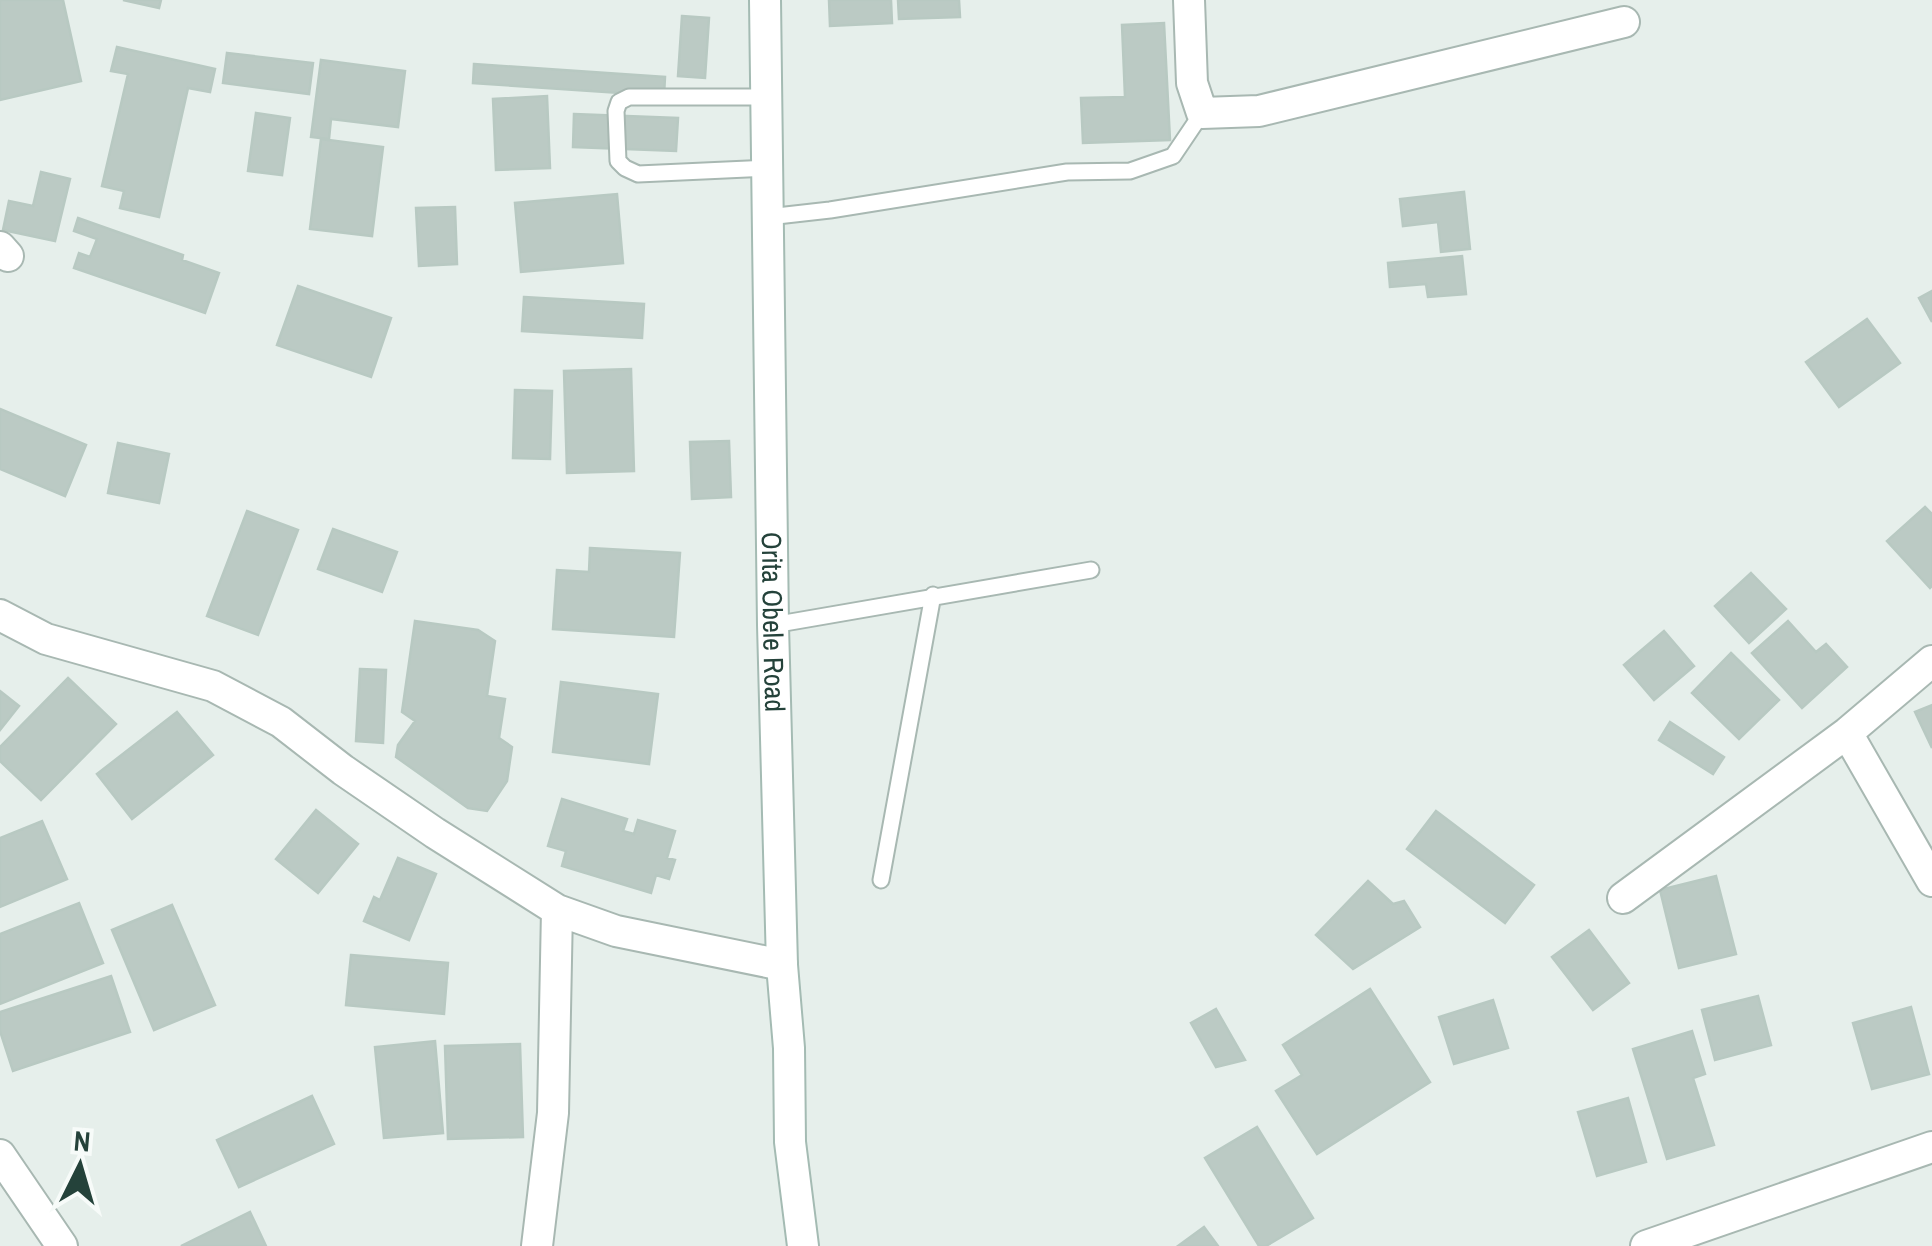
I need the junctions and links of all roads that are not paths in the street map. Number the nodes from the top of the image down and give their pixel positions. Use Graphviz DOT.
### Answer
graph roads {
  1 [pos="765,0"];
  2 [pos="1188,0"];
  3 [pos="1624,22"];
  4 [pos="766,98"];
  5 [pos="1202,113"];
  6 [pos="768,168"];
  7 [pos="768,218"];
  8 [pos="1091,570"];
  9 [pos="933,595"];
  10 [pos="0,615"];
  11 [pos="773,624"];
  12 [pos="1932,661"];
  13 [pos="1847,733"];
  14 [pos="882,880"];
  15 [pos="1932,881"];
  16 [pos="1622,898"];
  17 [pos="558,910"];
  18 [pos="782,965"];
  19 [pos="1932,1146"];
  20 [pos="0,1155"];
  21 [pos="62,1246"];
  22 [pos="537,1246"];
  23 [pos="803,1246"];
  24 [pos="1646,1246"];
  1 -- 4 [label="street, Orita Obele Road"];
  2 -- 5 [label="street"];
  3 -- 5 [label="street"];
  4 -- 6 [label="street, Orita Obele Road"];
  4 -- 6 [label="lane"];
  5 -- 7 [label="lane"];
  6 -- 7 [label="street, Orita Obele Road"];
  7 -- 11 [label="street, Orita Obele Road"];
  8 -- 9 [label="lane"];
  9 -- 11 [label="lane"];
  9 -- 14 [label="lane"];
  10 -- 17 [label="street"];
  11 -- 18 [label="street, Orita Obele Road"];
  12 -- 13 [label="street"];
  13 -- 15 [label="street"];
  13 -- 16 [label="street"];
  17 -- 18 [label="street"];
  17 -- 22 [label="street"];
  18 -- 23 [label="street, Orita Obele Road"];
  19 -- 24 [label="street"];
  20 -- 21 [label="street"];
}
